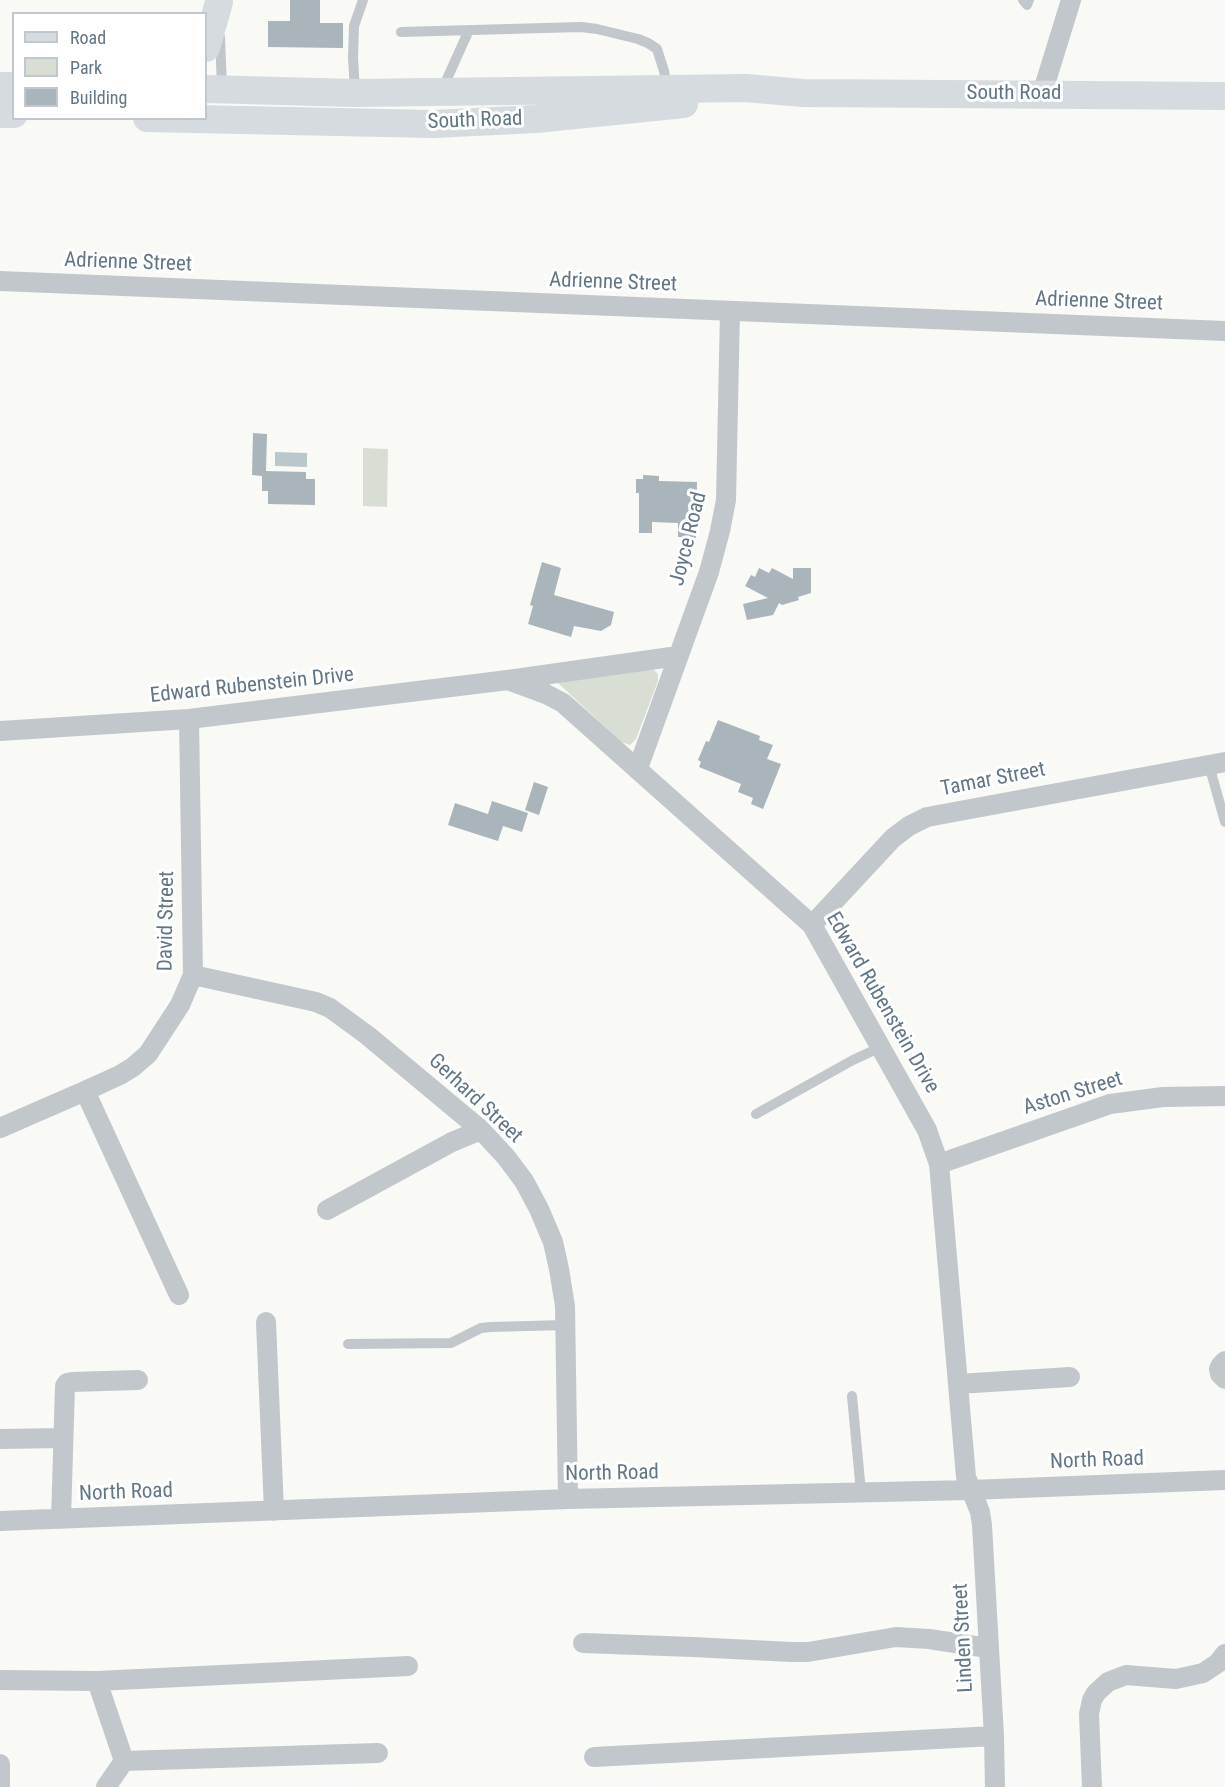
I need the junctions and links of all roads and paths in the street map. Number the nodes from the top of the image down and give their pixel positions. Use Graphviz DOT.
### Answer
graph roads {
  1 [pos="363,0"];
  2 [pos="1023,0"];
  3 [pos="1029,0"];
  4 [pos="1071,0"];
  5 [pos="219,1"];
  6 [pos="469,30"];
  7 [pos="401,32"];
  8 [pos="207,44"];
  9 [pos="667,88"];
  10 [pos="441,92"];
  11 [pos="355,93"];
  12 [pos="803,93"];
  13 [pos="1042,94"];
  14 [pos="1225,96"];
  15 [pos="219,102"];
  16 [pos="0,281"];
  17 [pos="730,311"];
  18 [pos="1225,331"];
  19 [pos="678,656"];
  20 [pos="508,680"];
  21 [pos="189,719"];
  22 [pos="0,731"];
  23 [pos="1217,763"];
  24 [pos="638,768"];
  25 [pos="1225,822"];
  26 [pos="812,925"];
  27 [pos="193,975"];
  28 [pos="881,1047"];
  29 [pos="85,1091"];
  30 [pos="1225,1096"];
  31 [pos="756,1114"];
  32 [pos="1,1122"];
  33 [pos="481,1130"];
  34 [pos="939,1164"];
  35 [pos="327,1210"];
  36 [pos="178,1295"];
  37 [pos="266,1322"];
  38 [pos="565,1325"];
  39 [pos="348,1344"];
  40 [pos="1225,1361"];
  41 [pos="1070,1377"];
  42 [pos="1225,1379"];
  43 [pos="138,1380"];
  44 [pos="958,1384"];
  45 [pos="852,1396"];
  46 [pos="63,1437"];
  47 [pos="0,1439"];
  48 [pos="1225,1480"];
  49 [pos="970,1490"];
  50 [pos="861,1492"];
  51 [pos="568,1499"];
  52 [pos="274,1511"];
  53 [pos="61,1519"];
  54 [pos="0,1521"];
  55 [pos="583,1643"];
  56 [pos="988,1648"];
  57 [pos="1225,1654"];
  58 [pos="408,1666"];
  59 [pos="0,1680"];
  60 [pos="97,1681"];
  61 [pos="994,1736"];
  62 [pos="378,1753"];
  63 [pos="594,1756"];
  64 [pos="124,1761"];
  65 [pos="0,1764"];
  66 [pos="0,1787"];
  67 [pos="106,1787"];
  68 [pos="994,1787"];
  69 [pos="1092,1787"];
  1 -- 11 [label="lane"];
  2 -- 3 [label="lane"];
  4 -- 13 [label="street"];
  5 -- 8 [label="street"];
  5 -- 15 [label="lane"];
  6 -- 7 [label="lane"];
  6 -- 9 [label="lane"];
  6 -- 10 [label="lane"];
  9 -- 10 [label="street, South Road"];
  9 -- 12 [label="street, South Road"];
  10 -- 11 [label="street, South Road"];
  11 -- 15 [label="street, South Road"];
  12 -- 13 [label="street, South Road"];
  12 -- 15 [label="street, South Road"];
  13 -- 14 [label="street, South Road"];
  16 -- 17 [label="street, Adrienne Street"];
  17 -- 18 [label="street, Adrienne Street"];
  17 -- 19 [label="street, Joyce Road"];
  19 -- 20 [label="street, Edward Rubenstein Drive"];
  19 -- 24 [label="street, Joyce Road"];
  20 -- 21 [label="street, Edward Rubenstein Drive"];
  20 -- 24 [label="street, Edward Rubenstein Drive"];
  21 -- 22 [label="street, Edward Rubenstein Drive"];
  21 -- 27 [label="street, David Street"];
  23 -- 25 [label="lane"];
  23 -- 26 [label="street, Tamar Street"];
  24 -- 26 [label="street, Edward Rubenstein Drive"];
  26 -- 28 [label="street, Edward Rubenstein Drive"];
  27 -- 29 [label="street, David Street"];
  27 -- 33 [label="street, Gerhard Street"];
  28 -- 31 [label="lane"];
  28 -- 34 [label="street, Edward Rubenstein Drive"];
  29 -- 32 [label="street, David Street"];
  29 -- 36 [label="street"];
  30 -- 34 [label="street, Aston Street"];
  33 -- 35 [label="street"];
  33 -- 38 [label="street, Gerhard Street"];
  34 -- 44 [label="street, Edward Rubenstein Drive"];
  37 -- 52 [label="street"];
  38 -- 39 [label="lane"];
  38 -- 51 [label="street, Gerhard Street"];
  40 -- 42 [label="street"];
  41 -- 44 [label="street"];
  43 -- 46 [label="street"];
  44 -- 49 [label="street, Edward Rubenstein Drive"];
  45 -- 50 [label="lane"];
  46 -- 47 [label="street"];
  46 -- 53 [label="street"];
  48 -- 49 [label="street, North Road"];
  49 -- 50 [label="street, North Road"];
  49 -- 56 [label="street, Linden Street"];
  50 -- 51 [label="street, North Road"];
  51 -- 52 [label="street, North Road"];
  52 -- 53 [label="street, North Road"];
  53 -- 54 [label="street, North Road"];
  55 -- 56 [label="street"];
  56 -- 61 [label="street, Linden Street"];
  57 -- 69 [label="street"];
  58 -- 60 [label="street"];
  59 -- 60 [label="street"];
  60 -- 64 [label="street"];
  61 -- 63 [label="street"];
  61 -- 68 [label="street, Linden Street"];
  62 -- 64 [label="street"];
  64 -- 67 [label="street"];
  65 -- 66 [label="street"];
}
